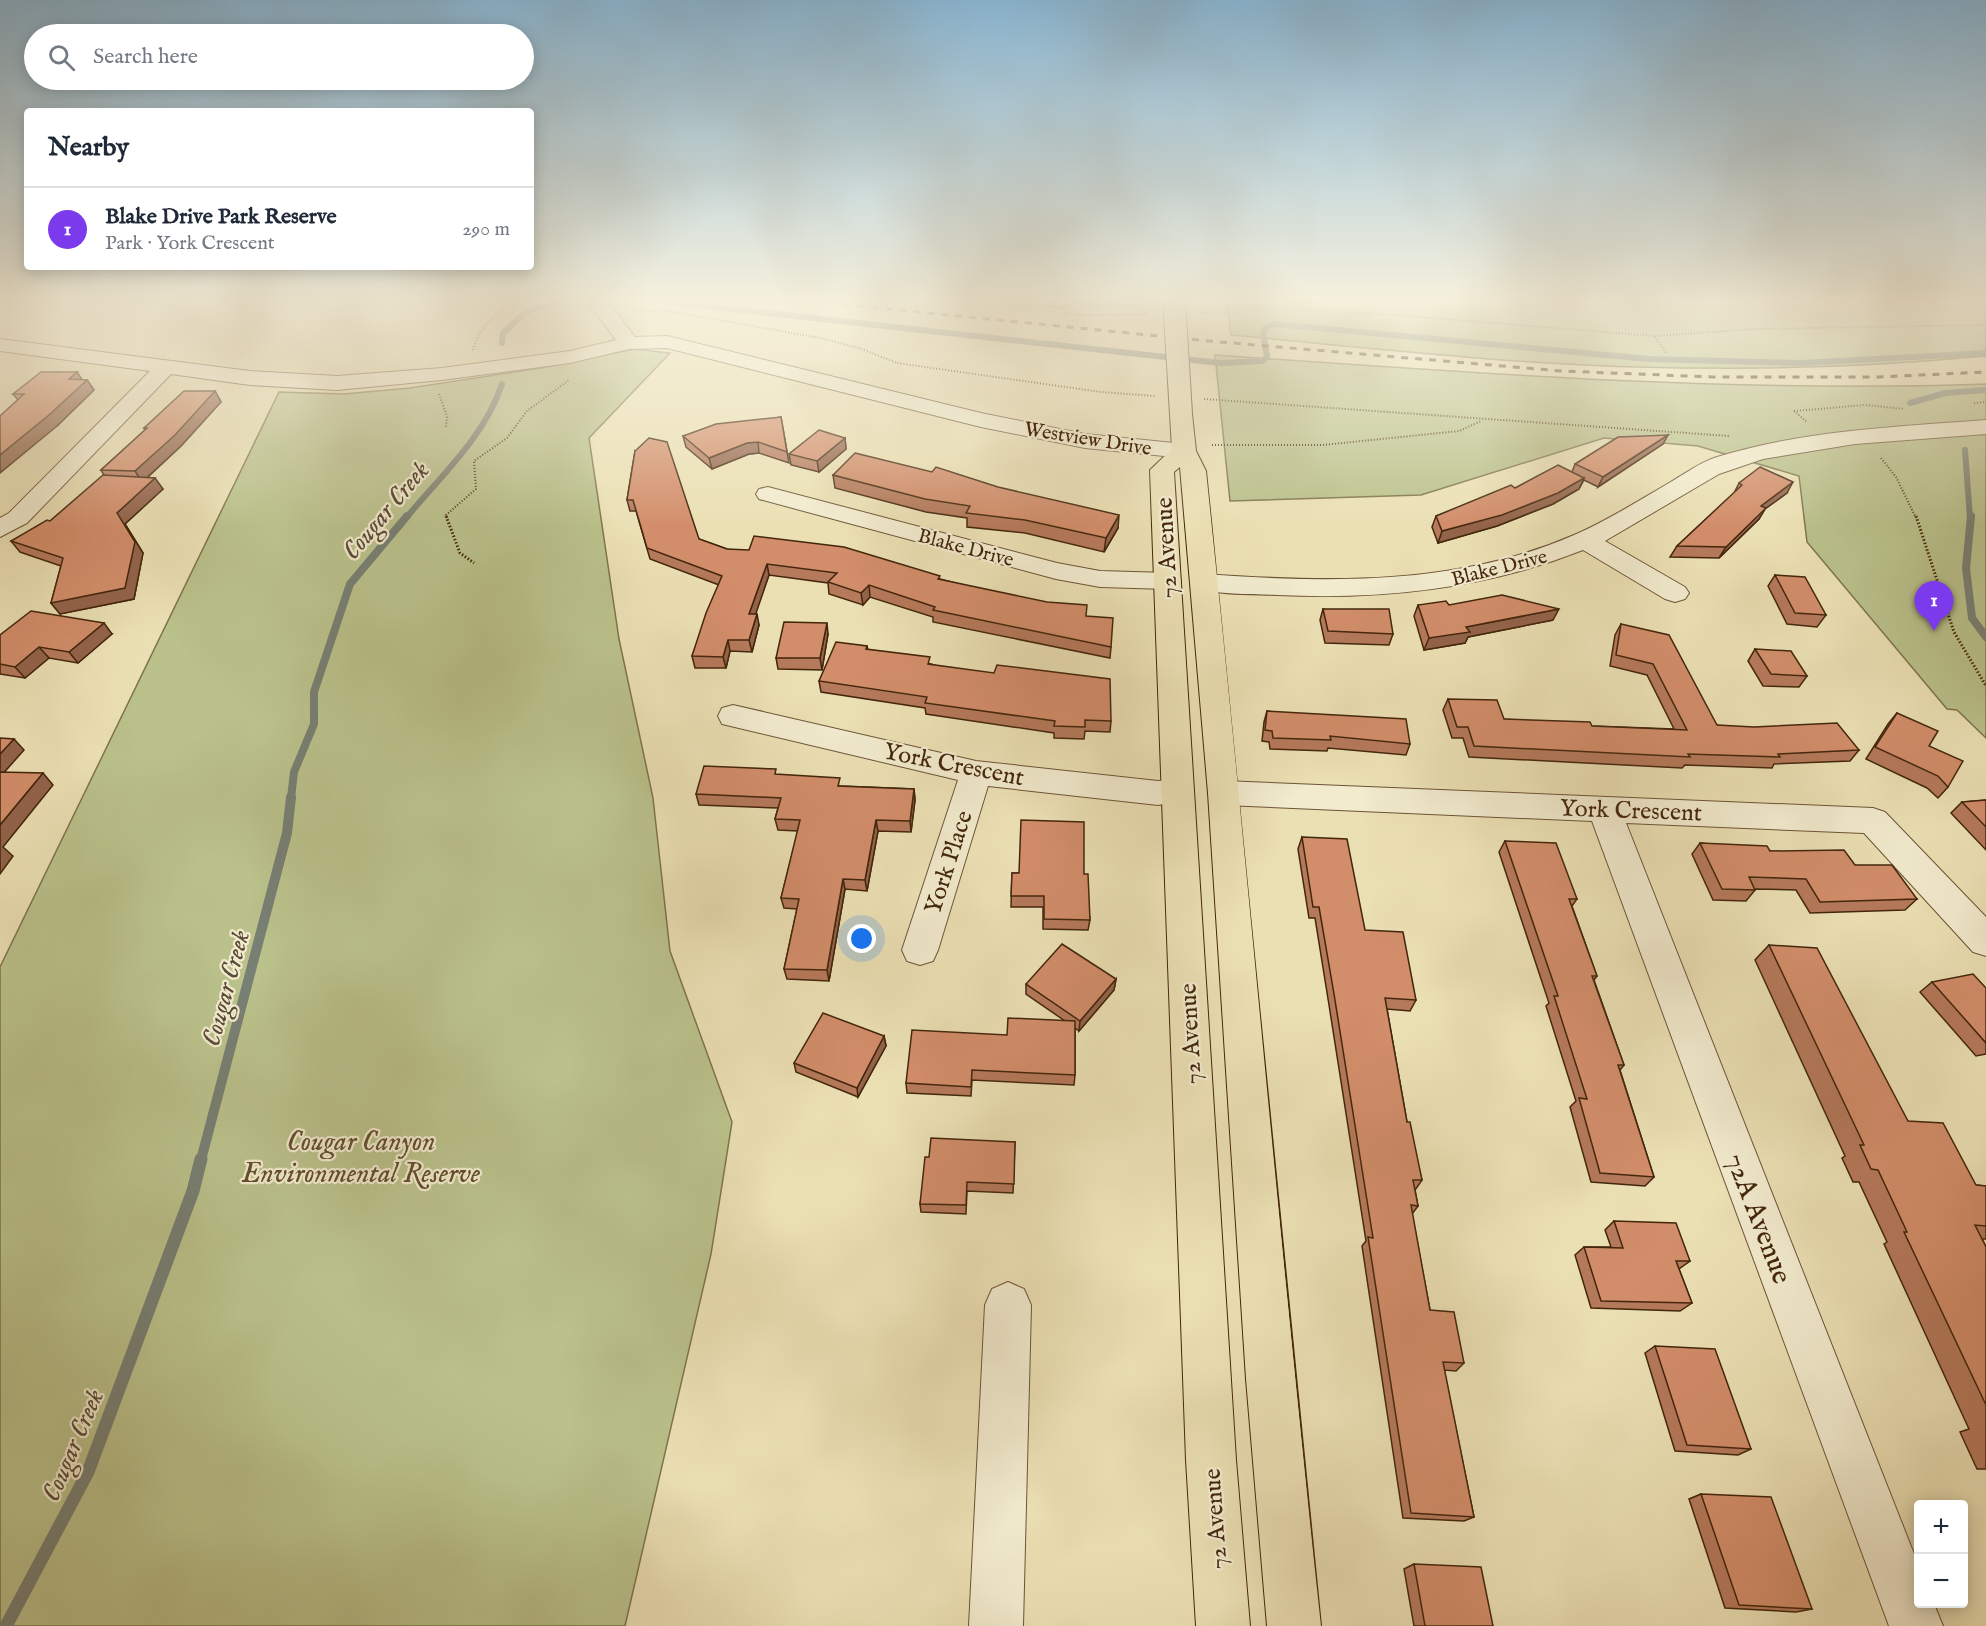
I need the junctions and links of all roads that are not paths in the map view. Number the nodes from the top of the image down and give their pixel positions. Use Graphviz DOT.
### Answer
graph roads {
  1 [pos="158,375"];
  2 [pos="240,375"];
  3 [pos="435,375"];
  4 [pos="799,375"];
  5 [pos="1176,375"];
  6 [pos="1986,427"];
  7 [pos="1184,451"];
  8 [pos="768,494"];
  9 [pos="0,529"];
  10 [pos="1585,540"];
  11 [pos="1168,581"];
  12 [pos="1204,582"];
  13 [pos="1675,593"];
  14 [pos="733,716"];
  15 [pos="976,773"];
  16 [pos="1178,791"];
  17 [pos="1224,793"];
  18 [pos="1604,809"];
  19 [pos="1986,940"];
  20 [pos="920,950"];
  21 [pos="1008,1305"];
  22 [pos="996,1626"];
  23 [pos="1223,1626"];
  24 [pos="1294,1626"];
  25 [pos="1916,1626"];
  1 -- 9 [label="street"];
  2 -- 3 [label="street, Westview Drive"];
  4 -- 7 [label="street, Westview Drive"];
  5 -- 7 [label="main road, 72 Avenue, bridge"];
  6 -- 10 [label="street, Blake Drive"];
  7 -- 11 [label="main road, 72 Avenue"];
  7 -- 12 [label="main road, 72 Avenue"];
  8 -- 11 [label="street, Blake Drive"];
  10 -- 12 [label="street, Blake Drive"];
  10 -- 13 [label="street"];
  11 -- 16 [label="main road, 72 Avenue"];
  12 -- 17 [label="main road, 72 Avenue"];
  14 -- 15 [label="street, York Crescent"];
  15 -- 16 [label="street, York Crescent"];
  15 -- 20 [label="street, York Place"];
  16 -- 23 [label="main road, 72 Avenue"];
  17 -- 18 [label="street, York Crescent"];
  17 -- 24 [label="main road, 72 Avenue"];
  18 -- 19 [label="street, York Crescent"];
  18 -- 25 [label="street, 72A Avenue"];
  21 -- 22 [label="street"];
}
